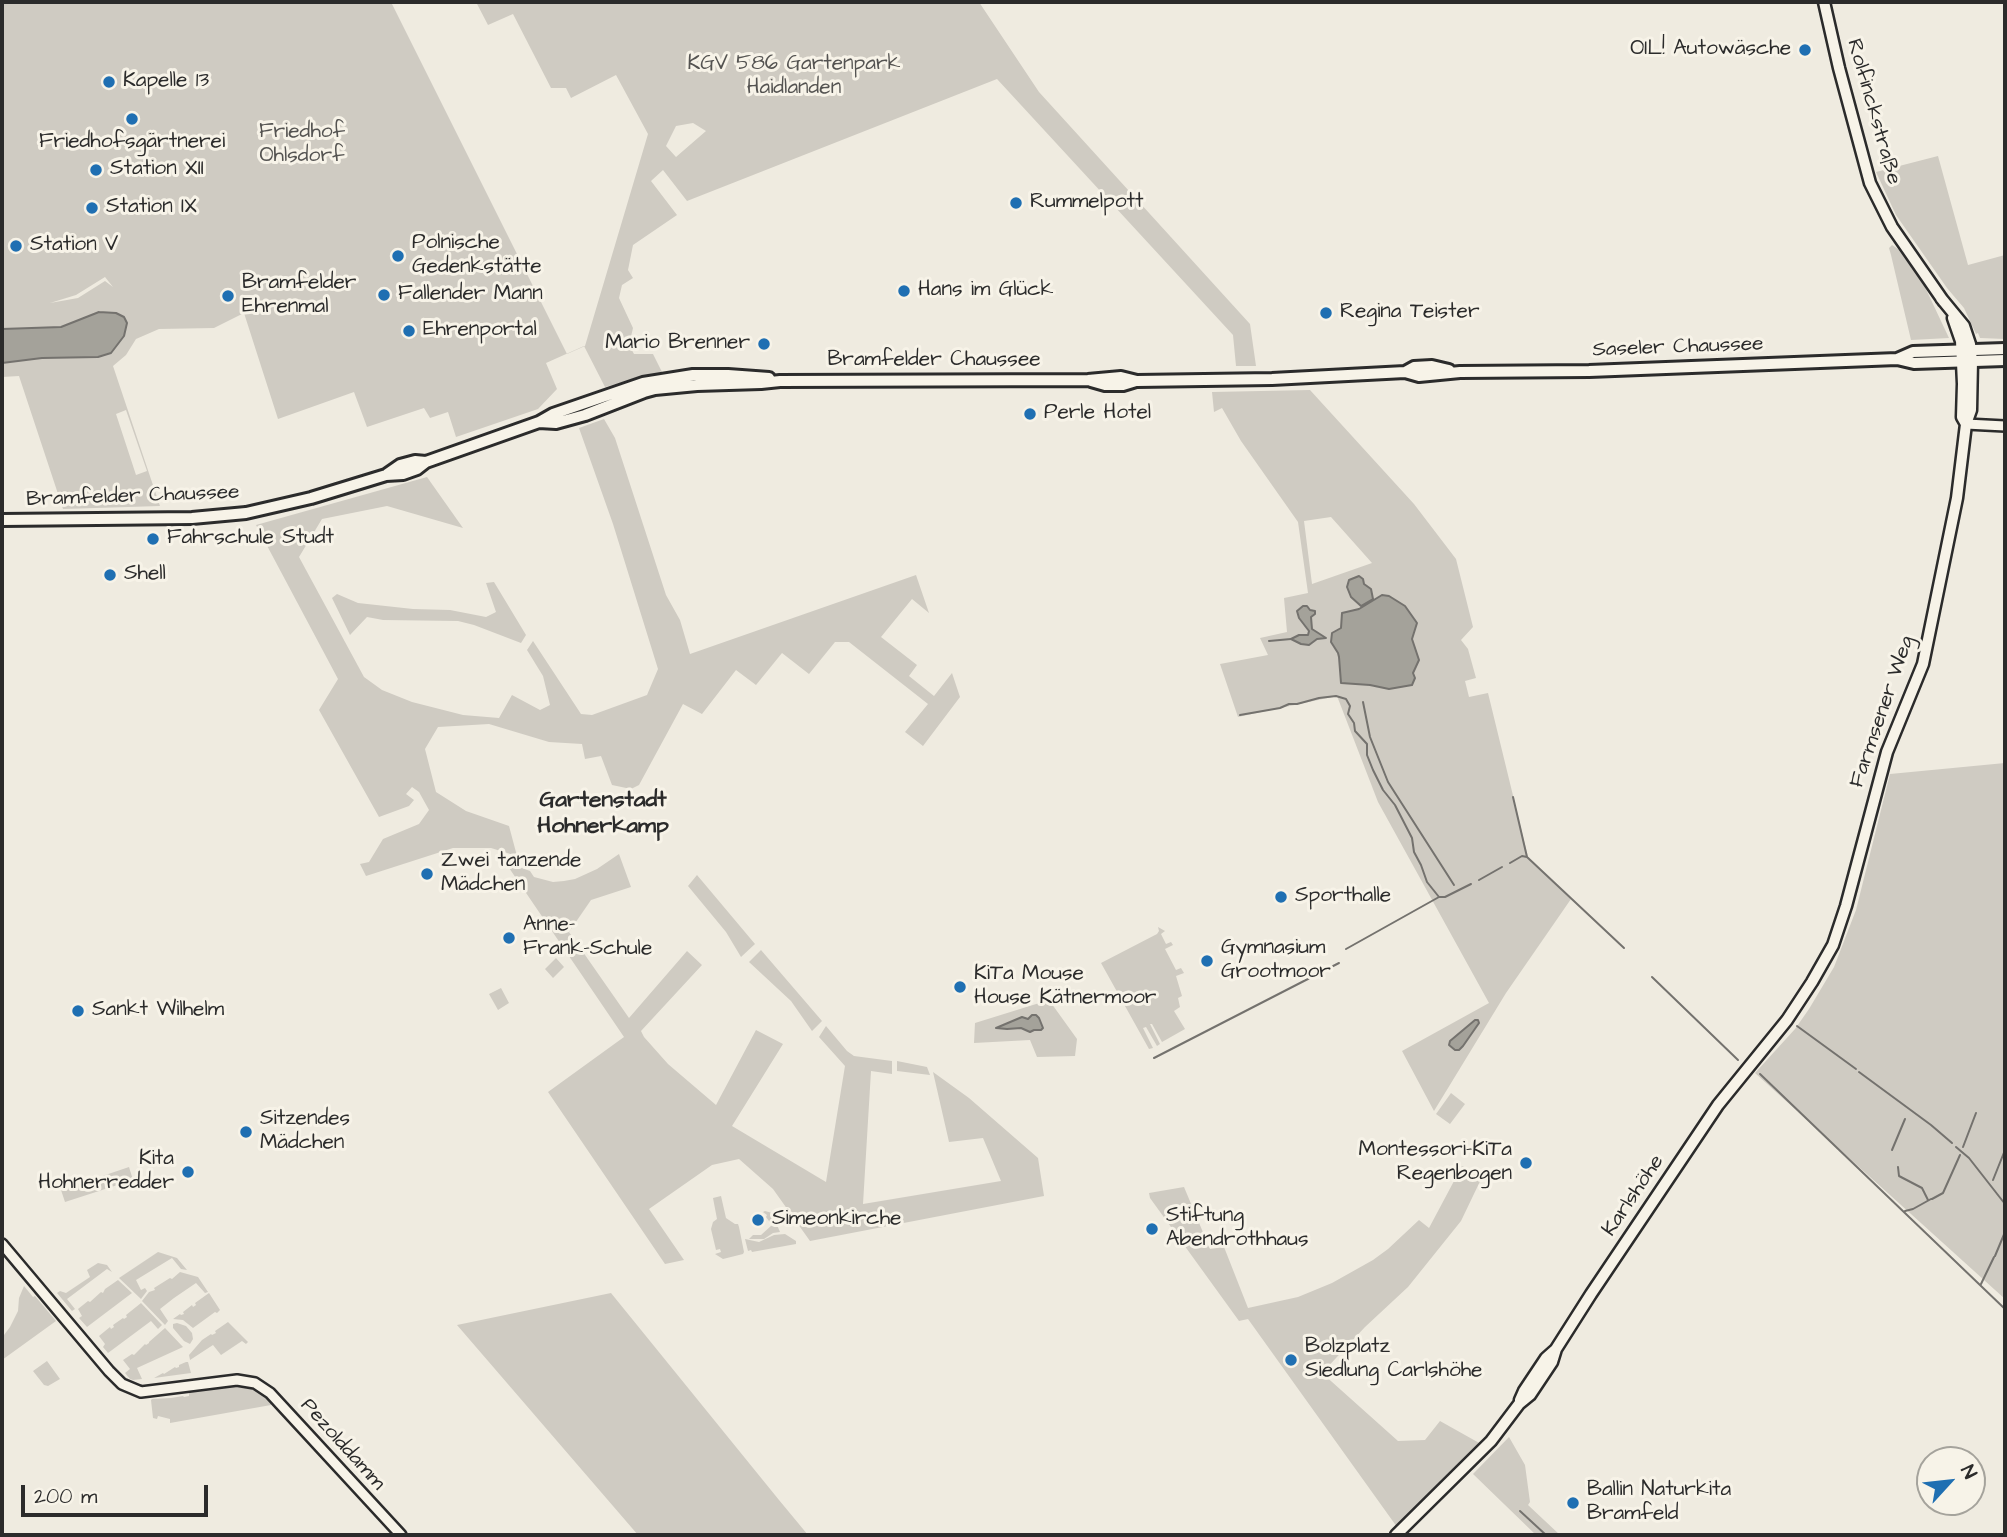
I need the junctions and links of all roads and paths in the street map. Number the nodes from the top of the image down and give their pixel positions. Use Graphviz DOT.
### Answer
graph roads {
  1 [pos="1824,2"];
  2 [pos="2005,349"];
  3 [pos="1967,355"];
  4 [pos="2005,360"];
  5 [pos="1289,378"];
  6 [pos="1966,424"];
  7 [pos="2005,426"];
  8 [pos="2,520"];
  9 [pos="1748,1068"];
  10 [pos="2,1244"];
  11 [pos="401,1535"];
  12 [pos="1396,1535"];
  1 -- 3 [label="main road, Rolfinckstraße"];
  2 -- 3 [label="main road, Saseler Chaussee"];
  3 -- 4 [label="main road, Saseler Chaussee"];
  3 -- 5 [label="main road, Saseler Chaussee"];
  3 -- 6 [label="main road, Farmsener Weg"];
  5 -- 8 [label="main road, Bramfelder Chaussee"];
  6 -- 7 [label="street"];
  6 -- 9 [label="main road, Farmsener Weg"];
  9 -- 12 [label="main road, Karlshöhe"];
  10 -- 11 [label="street, Pezolddamm"];
}
